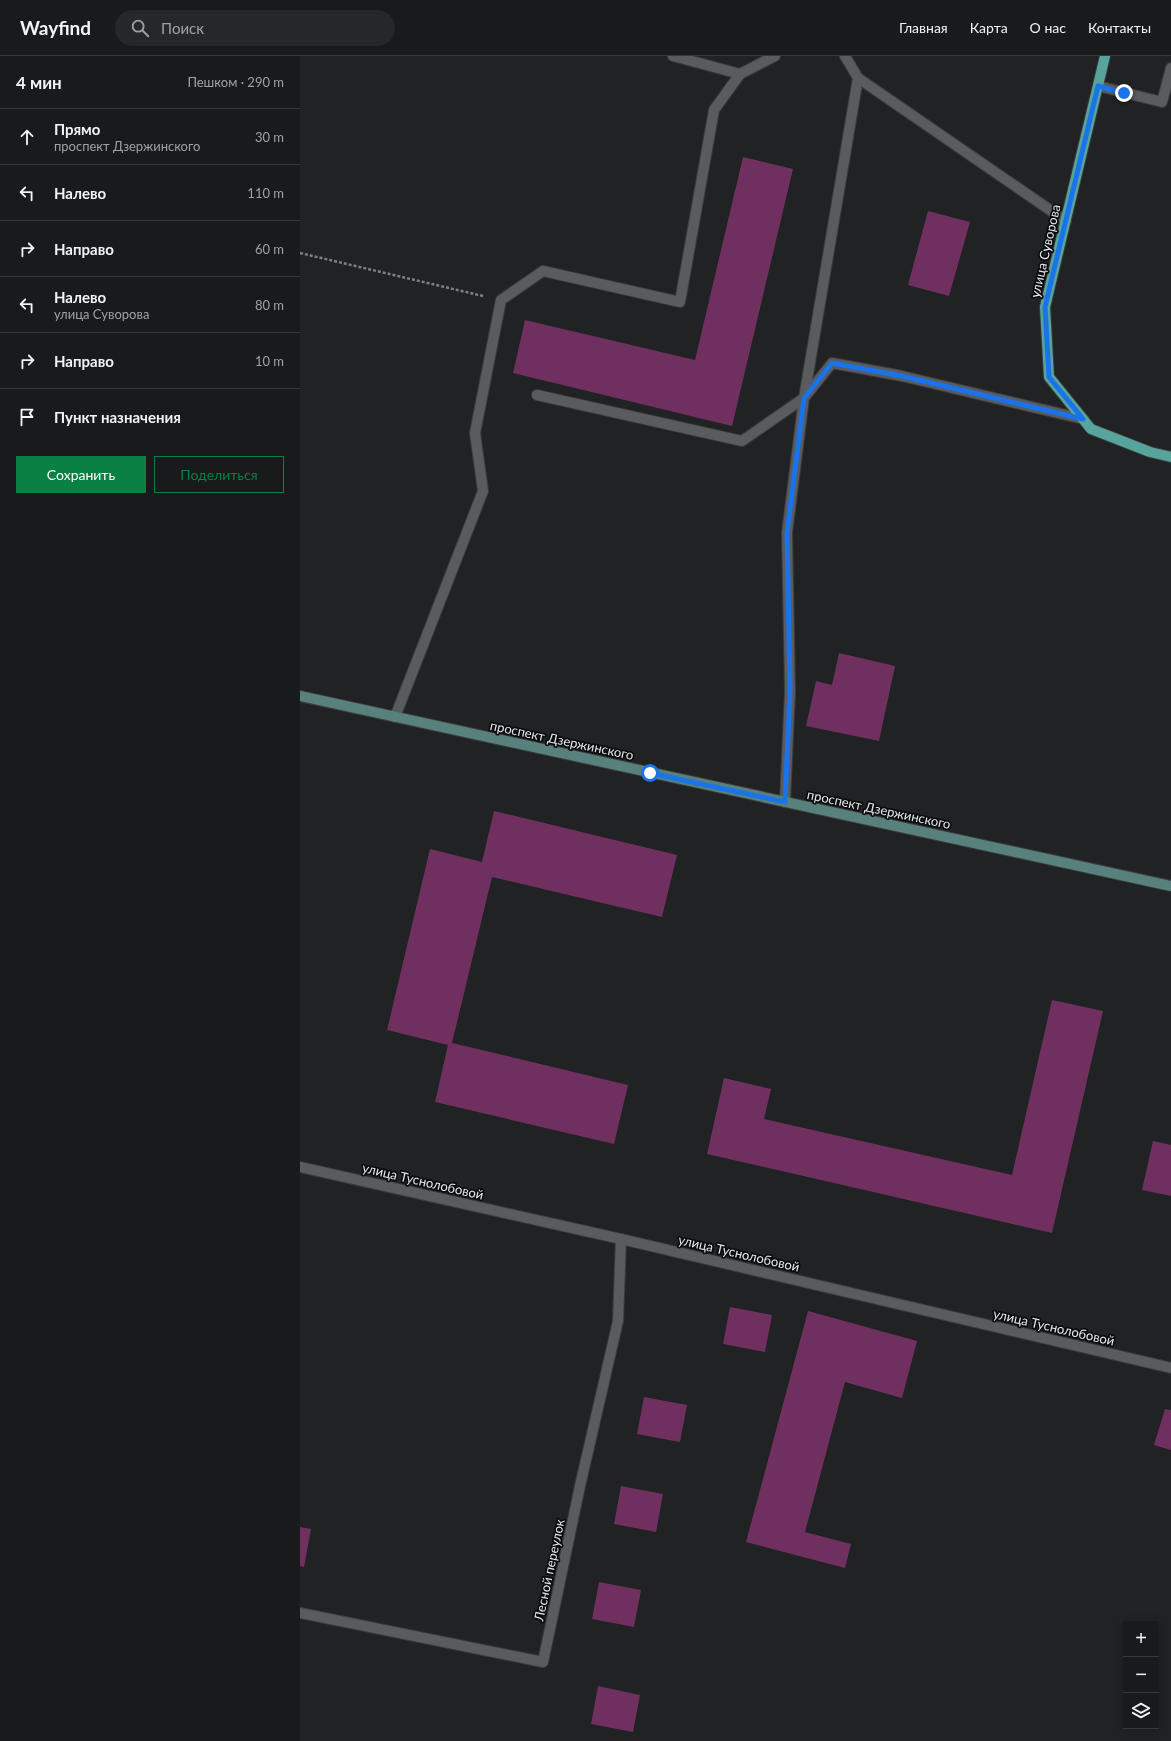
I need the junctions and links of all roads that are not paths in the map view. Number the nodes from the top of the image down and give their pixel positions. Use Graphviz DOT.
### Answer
graph roads {
  1 [pos="673,56"];
  2 [pos="775,56"];
  3 [pos="845,56"];
  4 [pos="1105,56"];
  5 [pos="1171,68"];
  6 [pos="740,74"];
  7 [pos="858,78"];
  8 [pos="1098,86"];
  9 [pos="1066,221"];
  10 [pos="536,395"];
  11 [pos="804,398"];
  12 [pos="1083,419"];
  13 [pos="1171,457"];
  14 [pos="300,696"];
  15 [pos="395,717"];
  16 [pos="785,802"];
  17 [pos="1171,886"];
  18 [pos="300,1167"];
  19 [pos="621,1239"];
  20 [pos="1171,1368"];
  21 [pos="300,1613"];
  1 -- 6 [label="street"];
  2 -- 6 [label="street"];
  3 -- 7 [label="street"];
  4 -- 8 [label="main road, улица Суворова"];
  5 -- 8 [label="street"];
  6 -- 15 [label="street"];
  7 -- 9 [label="street"];
  7 -- 11 [label="street"];
  8 -- 9 [label="main road, улица Суворова"];
  9 -- 12 [label="main road, улица Суворова"];
  10 -- 11 [label="street"];
  11 -- 12 [label="street"];
  11 -- 16 [label="street"];
  12 -- 13 [label="main road, улица Суворова"];
  14 -- 15 [label="street, проспект Дзержинского"];
  15 -- 16 [label="street, проспект Дзержинского"];
  16 -- 17 [label="street, проспект Дзержинского"];
  18 -- 19 [label="street, улица Туснолобовой"];
  19 -- 20 [label="street, улица Туснолобовой"];
  19 -- 21 [label="street, Лесной переулок"];
}
